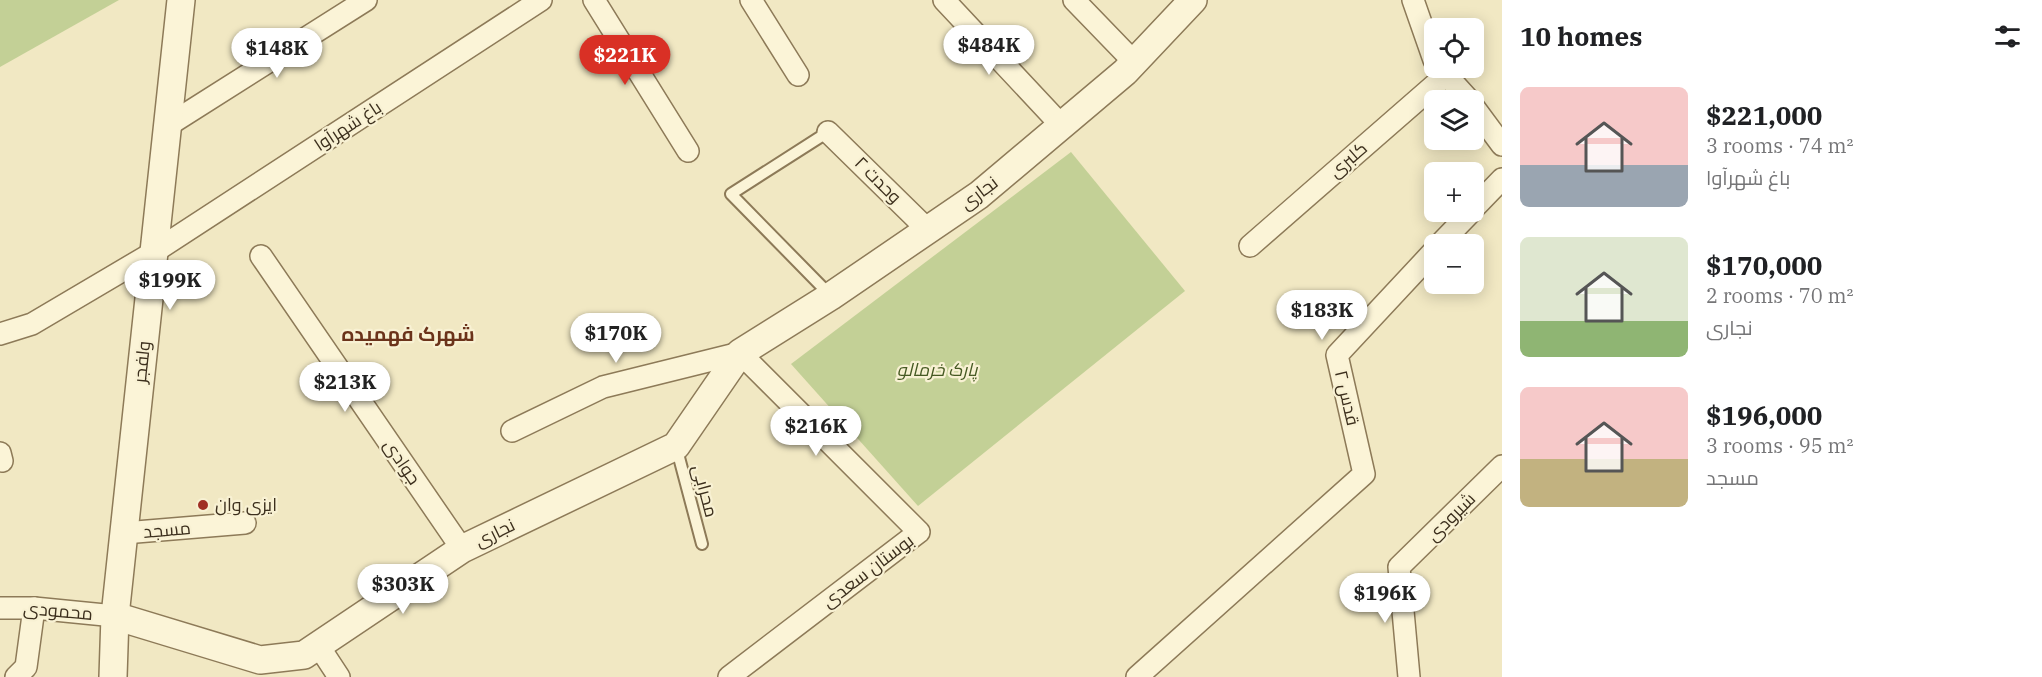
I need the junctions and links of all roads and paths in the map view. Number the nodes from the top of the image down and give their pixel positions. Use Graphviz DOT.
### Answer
graph roads {
  1 [pos="181,0"];
  2 [pos="366,0"];
  3 [pos="541,0"];
  4 [pos="594,0"];
  5 [pos="751,0"];
  6 [pos="944,0"];
  7 [pos="1074,0"];
  8 [pos="1193,0"];
  9 [pos="1413,0"];
  10 [pos="1424,28"];
  11 [pos="1134,62"];
  12 [pos="798,75"];
  13 [pos="1429,78"];
  14 [pos="1449,78"];
  15 [pos="1460,90"];
  16 [pos="1484,121"];
  17 [pos="1062,125"];
  18 [pos="167,126"];
  19 [pos="828,132"];
  20 [pos="1502,145"];
  21 [pos="688,151"];
  22 [pos="1502,179"];
  23 [pos="1484,198"];
  24 [pos="1461,222"];
  25 [pos="927,229"];
  26 [pos="1449,234"];
  27 [pos="1250,246"];
  28 [pos="154,252"];
  29 [pos="261,256"];
  30 [pos="1424,262"];
  31 [pos="831,296"];
  32 [pos="0,334"];
  33 [pos="740,353"];
  34 [pos="512,431"];
  35 [pos="676,446"];
  36 [pos="1502,466"];
  37 [pos="245,523"];
  38 [pos="124,533"];
  39 [pos="702,544"];
  40 [pos="462,549"];
  41 [pos="0,608"];
  42 [pos="34,609"];
  43 [pos="116,616"];
  44 [pos="318,645"];
  45 [pos="16,677"];
  46 [pos="113,677"];
  47 [pos="339,677"];
  48 [pos="729,677"];
  49 [pos="1137,677"];
  50 [pos="1409,677"];
  1 -- 18 [label="street, ولفجر"];
  2 -- 18 [label="street"];
  3 -- 28 [label="street, باغ شهرآوا"];
  4 -- 21 [label="street"];
  5 -- 12 [label="street"];
  6 -- 17 [label="street"];
  7 -- 11 [label="street"];
  8 -- 11 [label="street, نجاری"];
  9 -- 10 [label="street"];
  11 -- 17 [label="street, نجاری"];
  13 -- 27 [label="street, کلبری"];
  14 -- 15 [label="street"];
  16 -- 20 [label="street"];
  17 -- 25 [label="street, نجاری"];
  18 -- 28 [label="street, ولفجر"];
  19 -- 25 [label="street, وحدت ۲"];
  19 -- 31 [label="lane"];
  22 -- 23 [label="street"];
  24 -- 26 [label="street"];
  25 -- 31 [label="street, نجاری"];
  28 -- 32 [label="street, باغ شهرآوا"];
  28 -- 38 [label="street, ولفجر"];
  29 -- 40 [label="street, جوادی"];
  30 -- 49 [label="street, قدس ۲"];
  31 -- 33 [label="street, نجاری"];
  33 -- 34 [label="street, نجاری"];
  33 -- 35 [label="street, نجاری"];
  33 -- 48 [label="street, بوستان سعدی"];
  35 -- 39 [label="lane, محرابی"];
  35 -- 40 [label="street, نجاری"];
  36 -- 50 [label="street, شیرودی"];
  37 -- 38 [label="street, مسجد"];
  38 -- 43 [label="street, ولفجر"];
  40 -- 44 [label="street, نجاری"];
  41 -- 42 [label="street, محمودی"];
  42 -- 43 [label="street, محمودی"];
  42 -- 45 [label="street"];
  43 -- 44 [label="street, نجاری"];
  43 -- 46 [label="street, ولفجر"];
  44 -- 47 [label="street"];
}
